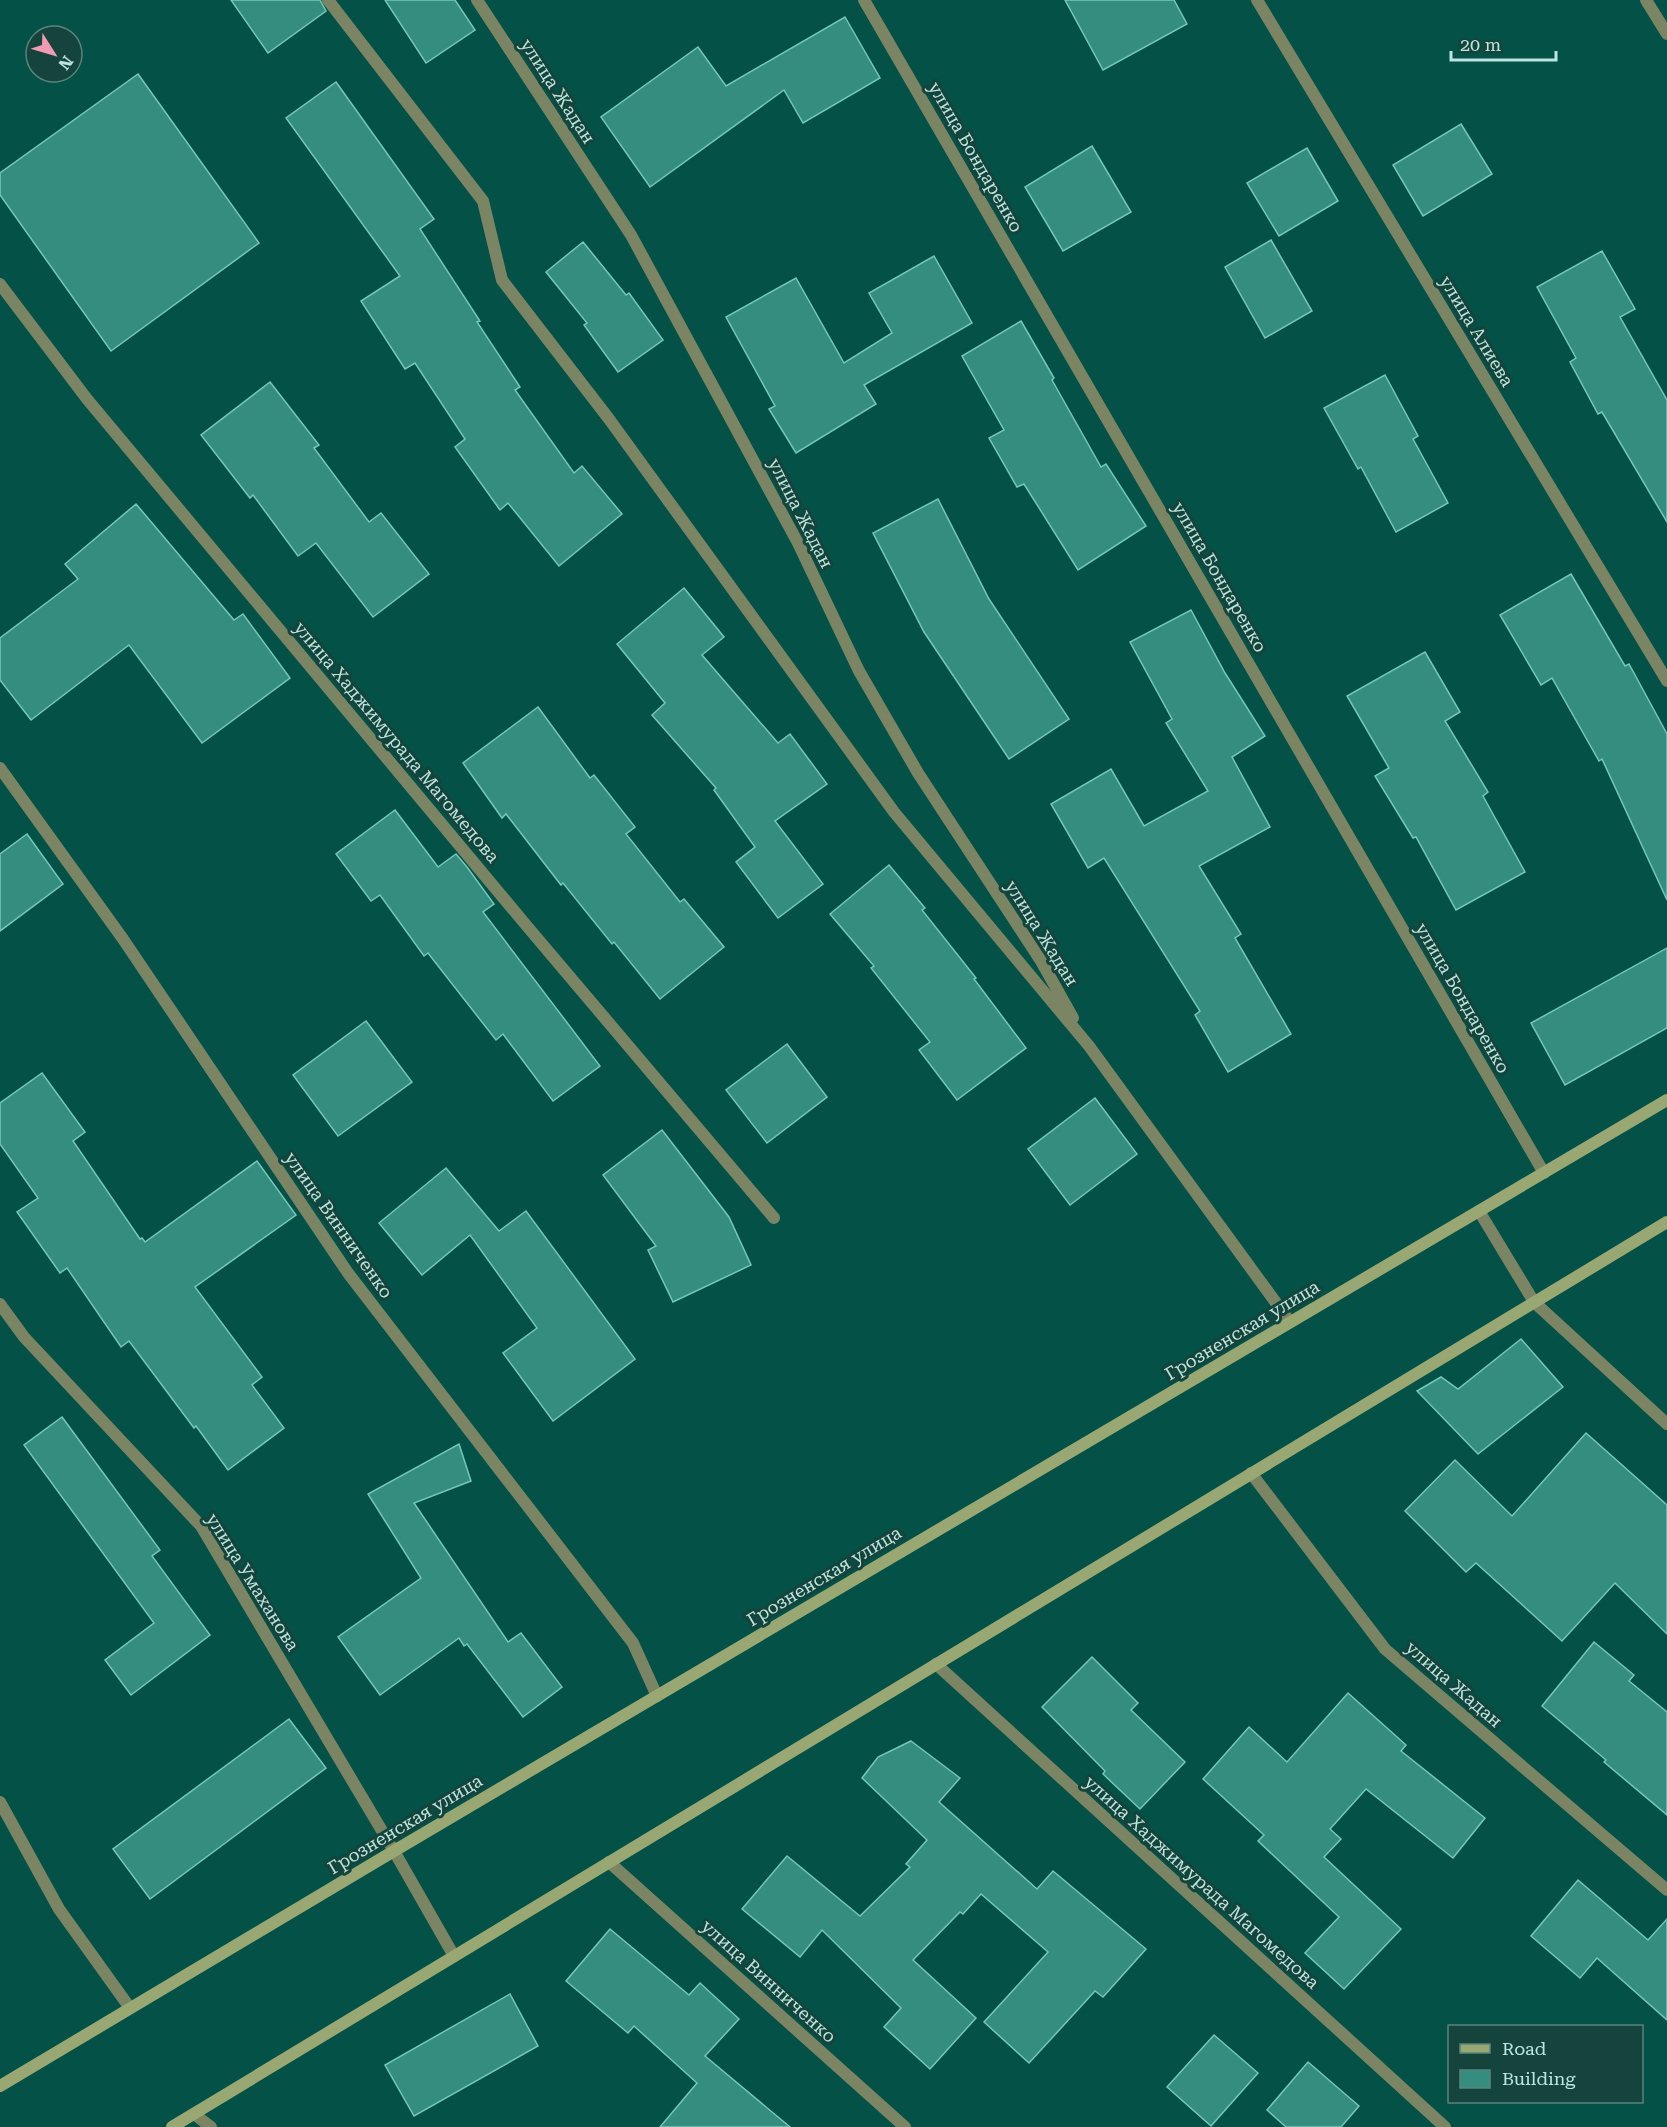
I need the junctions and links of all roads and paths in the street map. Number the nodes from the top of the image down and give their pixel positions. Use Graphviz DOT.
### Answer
graph roads {
  1 [pos="328,0"];
  2 [pos="477,0"];
  3 [pos="864,0"];
  4 [pos="1257,0"];
  5 [pos="1646,0"];
  6 [pos="1667,34"];
  7 [pos="0,284"];
  8 [pos="1667,681"];
  9 [pos="0,768"];
  10 [pos="1089,1046"];
  11 [pos="1667,1100"];
  12 [pos="1544,1173"];
  13 [pos="1479,1211"];
  14 [pos="774,1218"];
  15 [pos="1667,1222"];
  16 [pos="1534,1302"];
  17 [pos="0,1305"];
  18 [pos="1290,1322"];
  19 [pos="1667,1425"];
  20 [pos="1251,1473"];
  21 [pos="936,1664"];
  22 [pos="657,1696"];
  23 [pos="0,1802"];
  24 [pos="394,1851"];
  25 [pos="609,1862"];
  26 [pos="1667,1890"];
  27 [pos="454,1956"];
  28 [pos="130,2008"];
  29 [pos="0,2086"];
  30 [pos="194,2114"];
  31 [pos="172,2127"];
  32 [pos="211,2127"];
  33 [pos="905,2127"];
  34 [pos="1445,2127"];
  1 -- 10 [label="street"];
  2 -- 10 [label="street, улица Жадан"];
  3 -- 12 [label="street, улица Бондаренко"];
  4 -- 8 [label="street, улица Алиева"];
  5 -- 6 [label="street"];
  7 -- 14 [label="street, улица Хаджимурада Магомедова"];
  9 -- 22 [label="street, улица Винниченко"];
  10 -- 18 [label="street"];
  11 -- 12 [label="street, Грозненская улица"];
  12 -- 13 [label="street, Грозненская улица"];
  13 -- 16 [label="street"];
  13 -- 18 [label="street, Грозненская улица"];
  15 -- 16 [label="street"];
  16 -- 19 [label="street"];
  16 -- 20 [label="street"];
  17 -- 24 [label="street, улица Умаханова"];
  18 -- 22 [label="street, Грозненская улица"];
  20 -- 21 [label="street"];
  20 -- 26 [label="street, улица Жадан"];
  21 -- 25 [label="street"];
  21 -- 34 [label="street, улица Хаджимурада Магомедова"];
  22 -- 24 [label="street, Грозненская улица"];
  23 -- 28 [label="street"];
  24 -- 27 [label="street, улица Умаханова"];
  24 -- 28 [label="street, Грозненская улица"];
  25 -- 27 [label="street"];
  25 -- 33 [label="street, улица Винниченко"];
  27 -- 30 [label="street"];
  28 -- 29 [label="street, Грозненская улица"];
  30 -- 31 [label="street"];
  30 -- 32 [label="street"];
}
